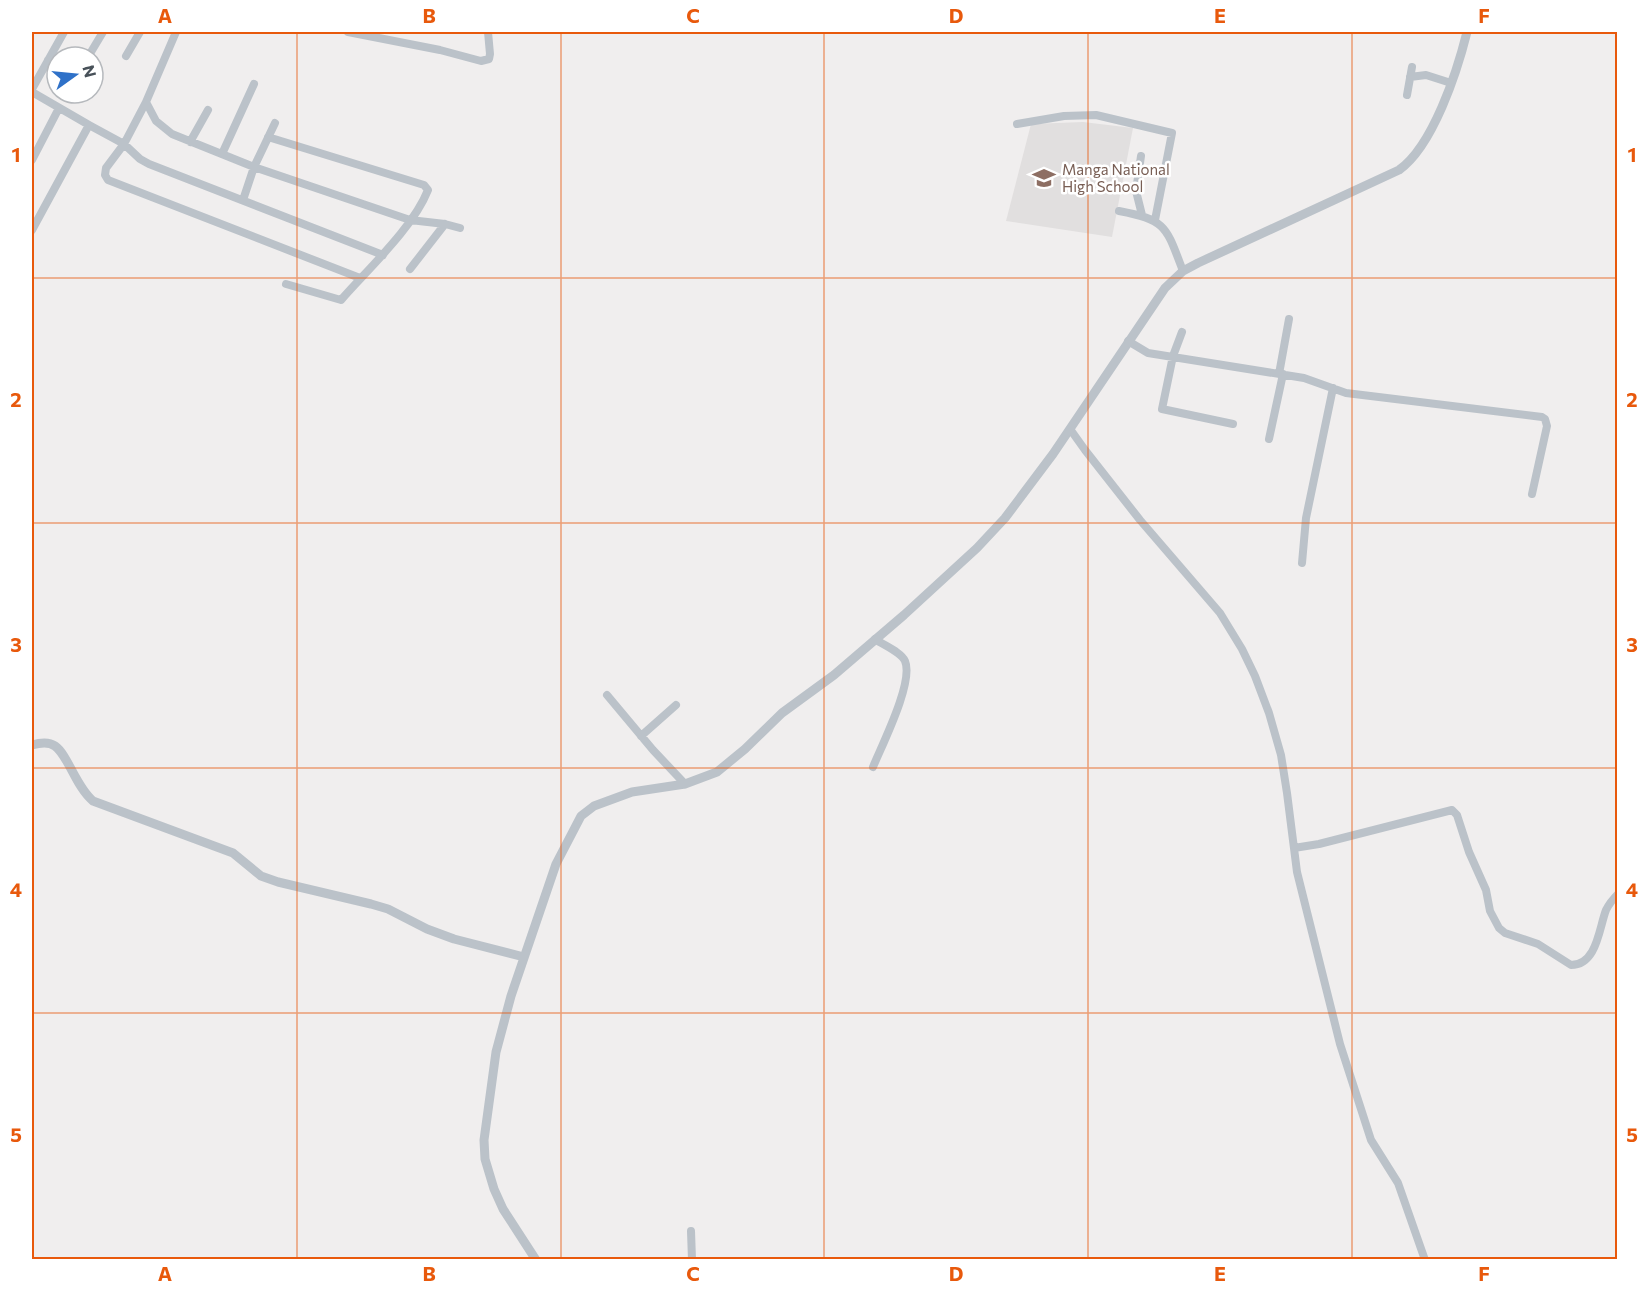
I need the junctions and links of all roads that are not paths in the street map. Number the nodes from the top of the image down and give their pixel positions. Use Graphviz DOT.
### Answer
graph roads {
  1 [pos="103,32"];
  2 [pos="140,32"];
  3 [pos="176,32"];
  4 [pos="348,32"];
  5 [pos="488,32"];
  6 [pos="1467,32"];
  7 [pos="384,36"];
  8 [pos="95,45"];
  9 [pos="126,56"];
  10 [pos="45,66"];
  11 [pos="1412,67"];
  12 [pos="1410,77"];
  13 [pos="1452,83"];
  14 [pos="254,84"];
  15 [pos="32,90"];
  16 [pos="1407,95"];
  17 [pos="146,102"];
  18 [pos="59,108"];
  19 [pos="208,110"];
  20 [pos="275,123"];
  21 [pos="89,124"];
  22 [pos="1017,124"];
  23 [pos="268,137"];
  24 [pos="190,142"];
  25 [pos="124,144"];
  26 [pos="222,154"];
  27 [pos="1141,156"];
  28 [pos="32,160"];
  29 [pos="254,167"];
  30 [pos="243,200"];
  31 [pos="1119,211"];
  32 [pos="1142,215"];
  33 [pos="410,220"];
  34 [pos="1155,220"];
  35 [pos="445,224"];
  36 [pos="460,228"];
  37 [pos="32,230"];
  38 [pos="383,255"];
  39 [pos="410,269"];
  40 [pos="1183,271"];
  41 [pos="360,278"];
  42 [pos="286,284"];
  43 [pos="1289,319"];
  44 [pos="1182,332"];
  45 [pos="1128,341"];
  46 [pos="1173,356"];
  47 [pos="1281,374"];
  48 [pos="1333,388"];
  49 [pos="1233,424"];
  50 [pos="1070,429"];
  51 [pos="1269,439"];
  52 [pos="1532,494"];
  53 [pos="1302,563"];
  54 [pos="875,639"];
  55 [pos="607,695"];
  56 [pos="676,705"];
  57 [pos="641,735"];
  58 [pos="32,745"];
  59 [pos="873,767"];
  60 [pos="686,784"];
  61 [pos="1294,848"];
  62 [pos="1617,894"];
  63 [pos="524,957"];
  64 [pos="690,1231"];
  65 [pos="536,1260"];
  66 [pos="692,1260"];
  67 [pos="1425,1260"];
  1 -- 8 [label="street"];
  2 -- 9 [label="street"];
  3 -- 17 [label="street"];
  4 -- 7 [label="street"];
  5 -- 7 [label="street"];
  6 -- 13 [label="street"];
  10 -- 15 [label="street"];
  11 -- 12 [label="street"];
  12 -- 13 [label="street"];
  12 -- 16 [label="street"];
  13 -- 40 [label="street"];
  14 -- 26 [label="street"];
  15 -- 18 [label="street"];
  17 -- 24 [label="street"];
  17 -- 25 [label="street"];
  18 -- 21 [label="street"];
  18 -- 28 [label="street"];
  19 -- 24 [label="street"];
  20 -- 23 [label="street"];
  21 -- 25 [label="street"];
  21 -- 37 [label="street"];
  22 -- 34 [label="street"];
  23 -- 29 [label="street"];
  23 -- 33 [label="street"];
  24 -- 26 [label="street"];
  25 -- 30 [label="street"];
  25 -- 41 [label="street"];
  26 -- 29 [label="street"];
  27 -- 32 [label="street"];
  29 -- 30 [label="street"];
  29 -- 33 [label="street"];
  30 -- 38 [label="street"];
  31 -- 32 [label="street"];
  32 -- 34 [label="street"];
  33 -- 35 [label="street"];
  33 -- 38 [label="street"];
  34 -- 40 [label="street"];
  35 -- 36 [label="street"];
  35 -- 39 [label="street"];
  38 -- 41 [label="street"];
  40 -- 45 [label="street"];
  41 -- 42 [label="street"];
  43 -- 47 [label="street"];
  44 -- 46 [label="street"];
  45 -- 46 [label="street"];
  45 -- 50 [label="street"];
  46 -- 47 [label="street"];
  46 -- 49 [label="street"];
  47 -- 48 [label="street"];
  47 -- 51 [label="street"];
  48 -- 52 [label="street"];
  48 -- 53 [label="street"];
  50 -- 54 [label="street"];
  50 -- 61 [label="street"];
  54 -- 59 [label="street"];
  54 -- 60 [label="street"];
  55 -- 57 [label="street"];
  56 -- 57 [label="street"];
  57 -- 60 [label="street"];
  58 -- 63 [label="street"];
  60 -- 63 [label="street"];
  61 -- 62 [label="street"];
  61 -- 67 [label="street"];
  63 -- 65 [label="street"];
  64 -- 66 [label="street"];
}
